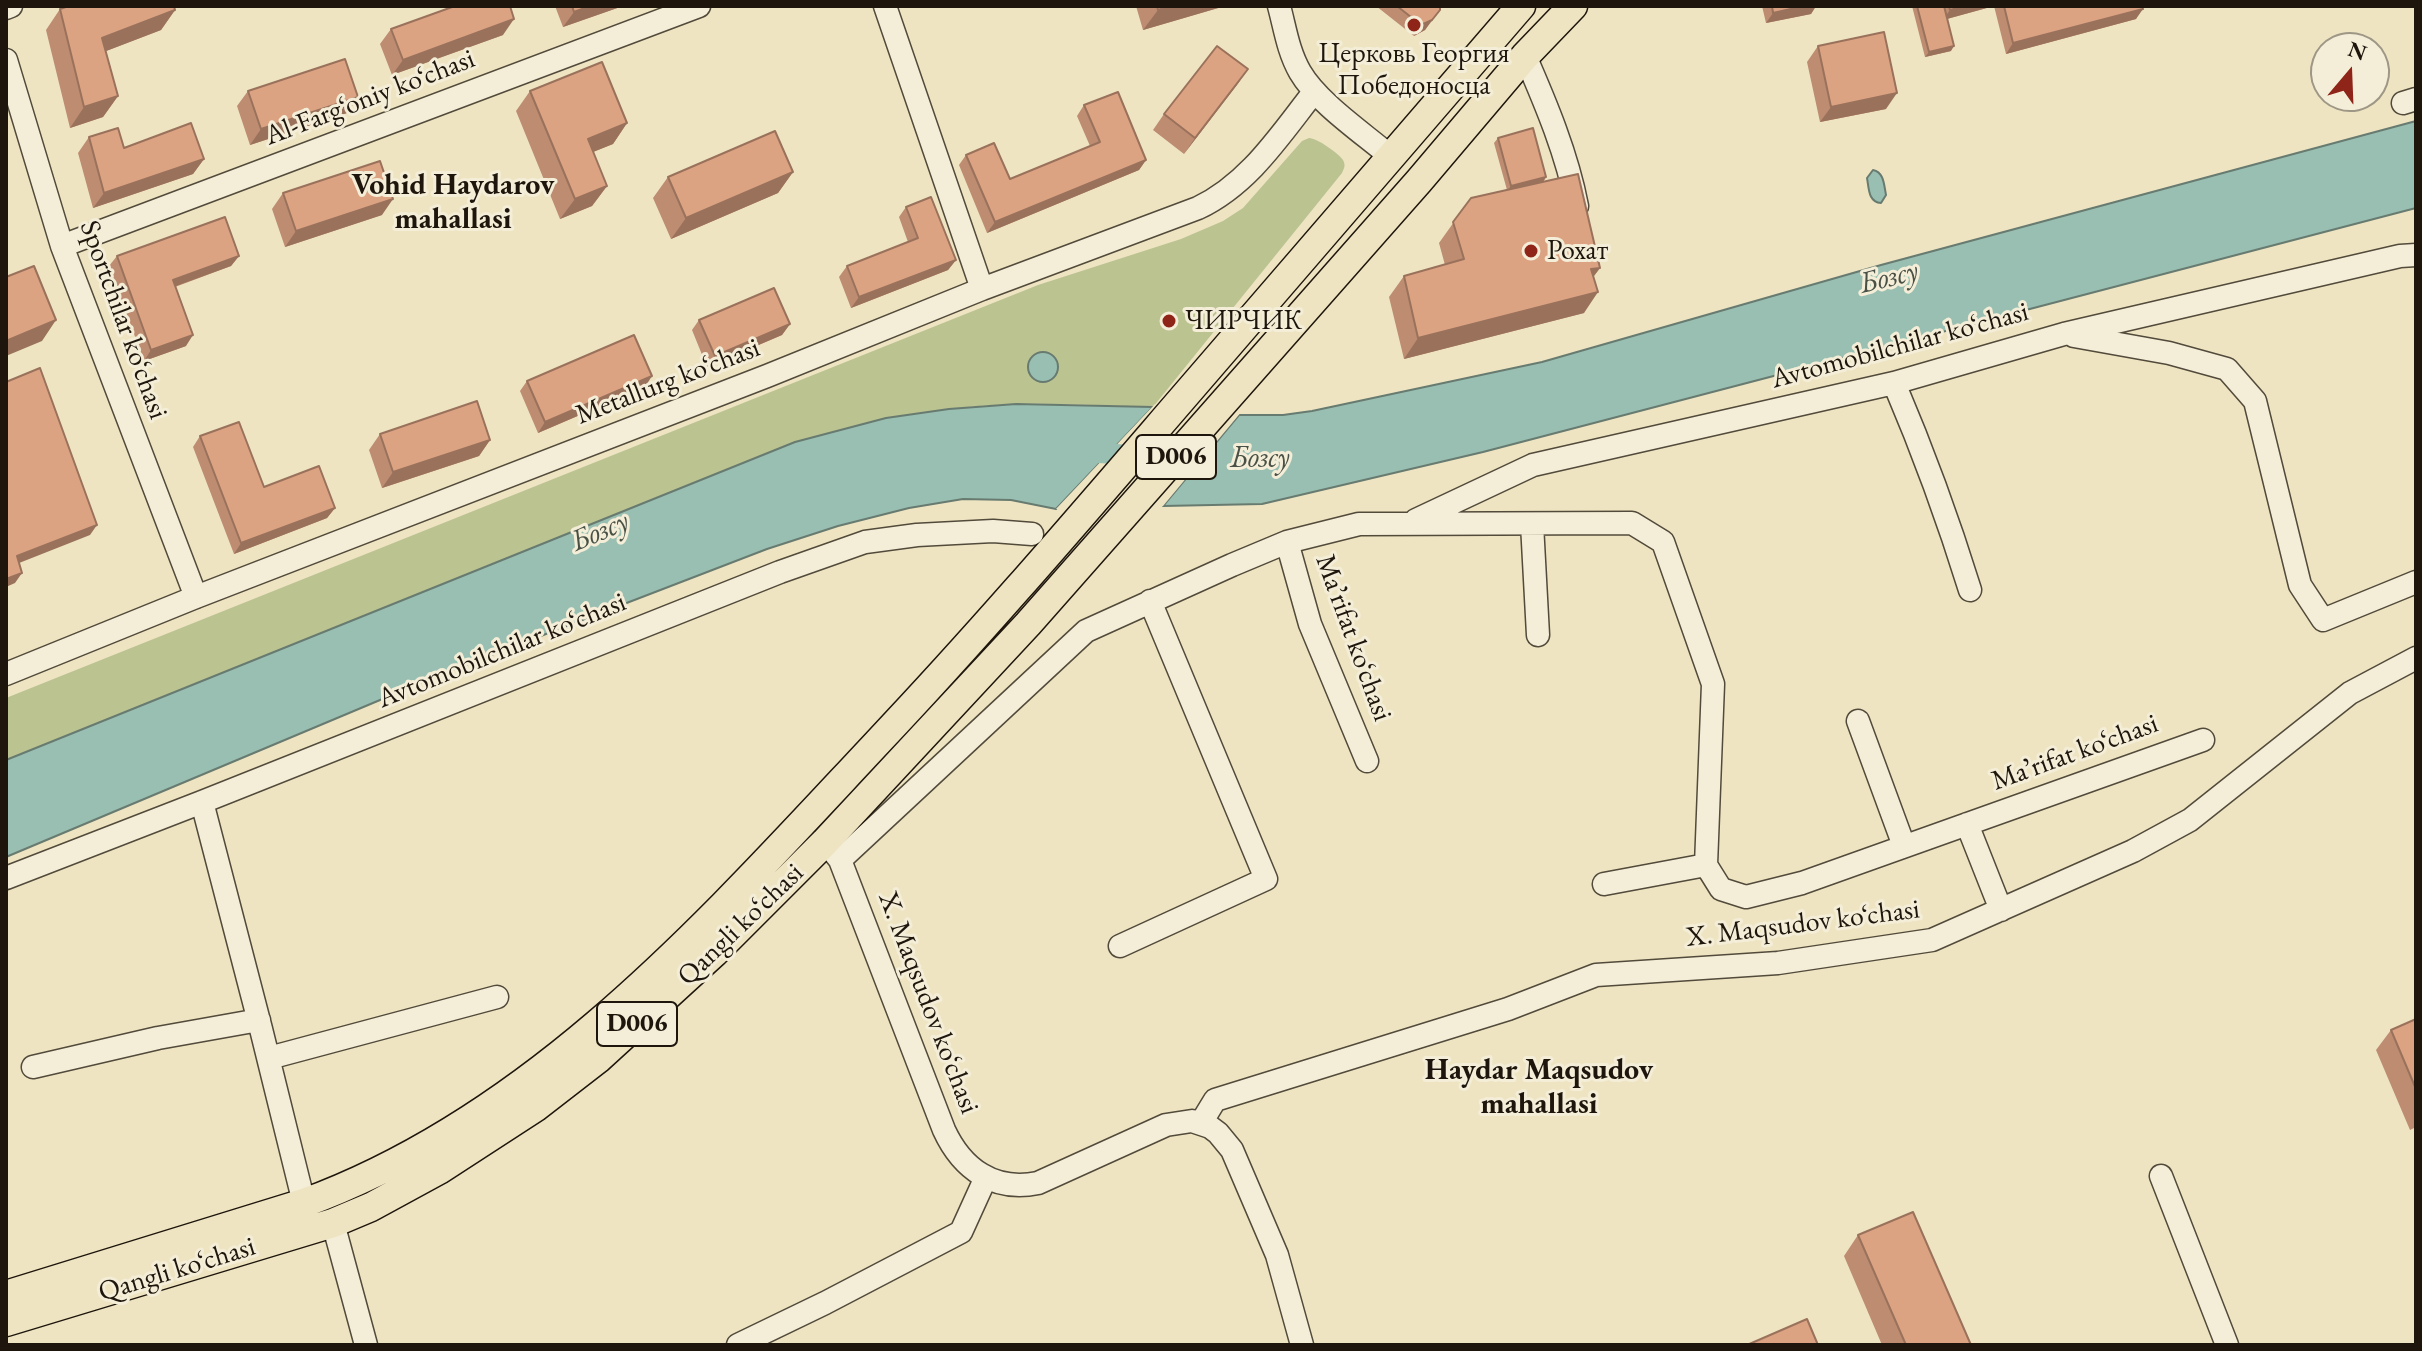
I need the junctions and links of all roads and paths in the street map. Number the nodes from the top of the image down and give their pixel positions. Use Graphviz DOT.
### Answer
graph roads {
  1 [pos="699,6"];
  2 [pos="885,6"];
  3 [pos="1279,6"];
  4 [pos="1521,6"];
  5 [pos="1573,6"];
  6 [pos="1525,56"];
  7 [pos="6,60"];
  8 [pos="1314,92"];
  9 [pos="1391,157"];
  10 [pos="1419,181"];
  11 [pos="1583,233"];
  12 [pos="62,246"];
  13 [pos="2416,255"];
  14 [pos="982,289"];
  15 [pos="2064,334"];
  16 [pos="1894,383"];
  17 [pos="1408,524"];
  18 [pos="1532,524"];
  19 [pos="1032,534"];
  20 [pos="1287,542"];
  21 [pos="2416,582"];
  22 [pos="1970,590"];
  23 [pos="196,597"];
  24 [pos="1150,601"];
  25 [pos="1538,635"];
  26 [pos="2416,658"];
  27 [pos="6,674"];
  28 [pos="1858,721"];
  29 [pos="2203,740"];
  30 [pos="1367,761"];
  31 [pos="202,802"];
  32 [pos="804,821"];
  33 [pos="1967,824"];
  34 [pos="1904,846"];
  35 [pos="833,851"];
  36 [pos="1706,865"];
  37 [pos="6,878"];
  38 [pos="1604,884"];
  39 [pos="2001,910"];
  40 [pos="1120,946"];
  41 [pos="497,997"];
  42 [pos="259,1020"];
  43 [pos="269,1058"];
  44 [pos="33,1067"];
  45 [pos="1201,1123"];
  46 [pos="2161,1176"];
  47 [pos="986,1177"];
  48 [pos="304,1203"];
  49 [pos="333,1223"];
  50 [pos="6,1295"];
  51 [pos="6,1322"];
  52 [pos="366,1345"];
  53 [pos="738,1345"];
  54 [pos="1302,1345"];
  55 [pos="2227,1345"];
  1 -- 12 [label="street, Al-Farg‘oniy ko‘chasi"];
  2 -- 14 [label="street"];
  3 -- 8 [label="street"];
  4 -- 9 [label="main road, D006"];
  5 -- 6 [label="main road, D006"];
  6 -- 10 [label="main road, D006"];
  6 -- 11 [label="street"];
  7 -- 12 [label="street, Sportchilar ko‘chasi"];
  8 -- 9 [label="street"];
  8 -- 14 [label="street, Metallurg ko‘chasi"];
  9 -- 10 [label="main road"];
  9 -- 32 [label="main road, Qangli ko‘chasi / D006"];
  10 -- 35 [label="main road, Qangli ko‘chasi / D006"];
  12 -- 23 [label="street, Sportchilar ko‘chasi"];
  13 -- 15 [label="street, Avtomobilchilar ko‘chasi"];
  14 -- 23 [label="street, Metallurg ko‘chasi"];
  15 -- 16 [label="street, Avtomobilchilar ko‘chasi"];
  15 -- 21 [label="street"];
  16 -- 17 [label="street, Avtomobilchilar ko‘chasi"];
  16 -- 22 [label="street"];
  17 -- 18 [label="street, Maʼrifat ko‘chasi"];
  17 -- 20 [label="street, Maʼrifat ko‘chasi"];
  18 -- 25 [label="street"];
  18 -- 36 [label="street, Maʼrifat ko‘chasi"];
  19 -- 31 [label="street, Avtomobilchilar ko‘chasi"];
  20 -- 24 [label="street, Qangli ko‘chasi"];
  20 -- 30 [label="street, Maʼrifat ko‘chasi"];
  23 -- 27 [label="street, Metallurg ko‘chasi"];
  24 -- 35 [label="street, Qangli ko‘chasi"];
  24 -- 40 [label="street"];
  26 -- 39 [label="street, X. Maqsudov ko‘chasi"];
  28 -- 34 [label="street"];
  29 -- 33 [label="street, Maʼrifat ko‘chasi"];
  31 -- 37 [label="street, Avtomobilchilar ko‘chasi"];
  31 -- 42 [label="street"];
  32 -- 35 [label="main road"];
  32 -- 48 [label="main road, Qangli ko‘chasi / D006"];
  33 -- 34 [label="street, Maʼrifat ko‘chasi"];
  33 -- 39 [label="street, Maʼrifat ko‘chasi"];
  34 -- 36 [label="street, Maʼrifat ko‘chasi"];
  35 -- 47 [label="street, X. Maqsudov ko‘chasi"];
  35 -- 49 [label="main road, Qangli ko‘chasi / D006"];
  36 -- 38 [label="street"];
  39 -- 45 [label="street, X. Maqsudov ko‘chasi"];
  41 -- 43 [label="street"];
  42 -- 43 [label="street"];
  42 -- 44 [label="street"];
  43 -- 48 [label="street"];
  45 -- 47 [label="street, X. Maqsudov ko‘chasi"];
  45 -- 54 [label="street"];
  46 -- 55 [label="street"];
  47 -- 53 [label="street"];
  48 -- 50 [label="main road, Qangli ko‘chasi / D006"];
  49 -- 51 [label="main road, Qangli ko‘chasi / D006"];
  49 -- 52 [label="street"];
}
